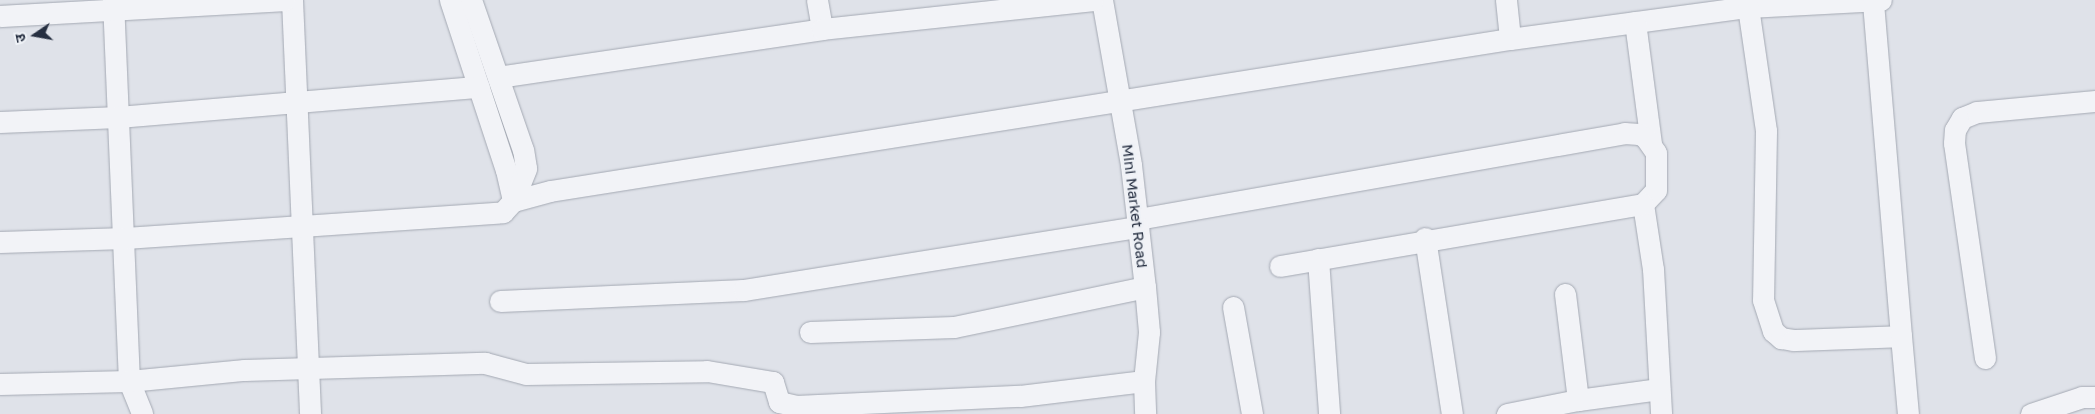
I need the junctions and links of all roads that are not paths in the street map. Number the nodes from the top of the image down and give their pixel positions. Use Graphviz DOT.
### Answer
graph roads {
  1 [pos="285,0"];
  2 [pos="292,0"];
  3 [pos="450,0"];
  4 [pos="471,0"];
  5 [pos="816,0"];
  6 [pos="1092,0"];
  7 [pos="1102,0"];
  8 [pos="1506,0"];
  9 [pos="1877,1"];
  10 [pos="113,5"];
  11 [pos="1748,7"];
  12 [pos="0,16"];
  13 [pos="1635,22"];
  14 [pos="822,29"];
  15 [pos="1510,40"];
  16 [pos="498,76"];
  17 [pos="479,87"];
  18 [pos="1120,102"];
  19 [pos="2095,102"];
  20 [pos="296,103"];
  21 [pos="118,117"];
  22 [pos="0,122"];
  23 [pos="1651,143"];
  24 [pos="513,201"];
  25 [pos="1643,204"];
  26 [pos="1138,223"];
  27 [pos="303,226"];
  28 [pos="125,238"];
  29 [pos="1425,238"];
  30 [pos="0,242"];
  31 [pos="1318,259"];
  32 [pos="1280,266"];
  33 [pos="1145,287"];
  34 [pos="1565,294"];
  35 [pos="500,301"];
  36 [pos="1233,307"];
  37 [pos="810,332"];
  38 [pos="1901,336"];
  39 [pos="1985,358"];
  40 [pos="309,370"];
  41 [pos="129,381"];
  42 [pos="1144,381"];
  43 [pos="0,384"];
  44 [pos="1659,389"];
  45 [pos="2095,397"];
  46 [pos="1578,400"];
  47 [pos="796,410"];
  48 [pos="142,414"];
  49 [pos="310,414"];
  50 [pos="1145,414"];
  51 [pos="1252,414"];
  52 [pos="1329,414"];
  53 [pos="1452,414"];
  54 [pos="1507,414"];
  55 [pos="1661,414"];
  56 [pos="1908,414"];
  57 [pos="2031,414"];
  1 -- 10 [label="street"];
  2 -- 20 [label="street"];
  3 -- 17 [label="street"];
  4 -- 16 [label="street"];
  5 -- 14 [label="street"];
  6 -- 14 [label="street"];
  7 -- 18 [label="street, Mini Market Road"];
  8 -- 15 [label="street"];
  9 -- 11 [label="street"];
  9 -- 38 [label="street"];
  10 -- 12 [label="street"];
  10 -- 21 [label="street"];
  11 -- 13 [label="street"];
  11 -- 38 [label="street"];
  13 -- 15 [label="street"];
  13 -- 23 [label="street"];
  14 -- 16 [label="street"];
  15 -- 18 [label="street"];
  16 -- 24 [label="street"];
  17 -- 20 [label="street"];
  17 -- 24 [label="street"];
  18 -- 24 [label="street"];
  18 -- 26 [label="street, Mini Market Road"];
  19 -- 39 [label="street"];
  20 -- 21 [label="street"];
  20 -- 27 [label="street"];
  21 -- 22 [label="street"];
  21 -- 28 [label="street"];
  23 -- 25 [label="street"];
  23 -- 26 [label="street"];
  24 -- 27 [label="street"];
  25 -- 29 [label="street"];
  25 -- 44 [label="street"];
  26 -- 33 [label="street, Mini Market Road"];
  26 -- 35 [label="street"];
  27 -- 28 [label="street"];
  27 -- 40 [label="street"];
  28 -- 30 [label="street"];
  28 -- 41 [label="street"];
  29 -- 31 [label="street"];
  29 -- 53 [label="street"];
  31 -- 32 [label="street"];
  31 -- 52 [label="street"];
  33 -- 37 [label="street"];
  33 -- 42 [label="street, Mini Market Road"];
  34 -- 46 [label="street"];
  36 -- 51 [label="street"];
  38 -- 56 [label="street"];
  40 -- 41 [label="street"];
  40 -- 47 [label="street"];
  40 -- 49 [label="street"];
  41 -- 43 [label="street"];
  41 -- 48 [label="street"];
  42 -- 47 [label="street"];
  42 -- 50 [label="street, Mini Market Road"];
  44 -- 46 [label="street"];
  44 -- 55 [label="street"];
  45 -- 57 [label="street"];
  46 -- 54 [label="street"];
}
